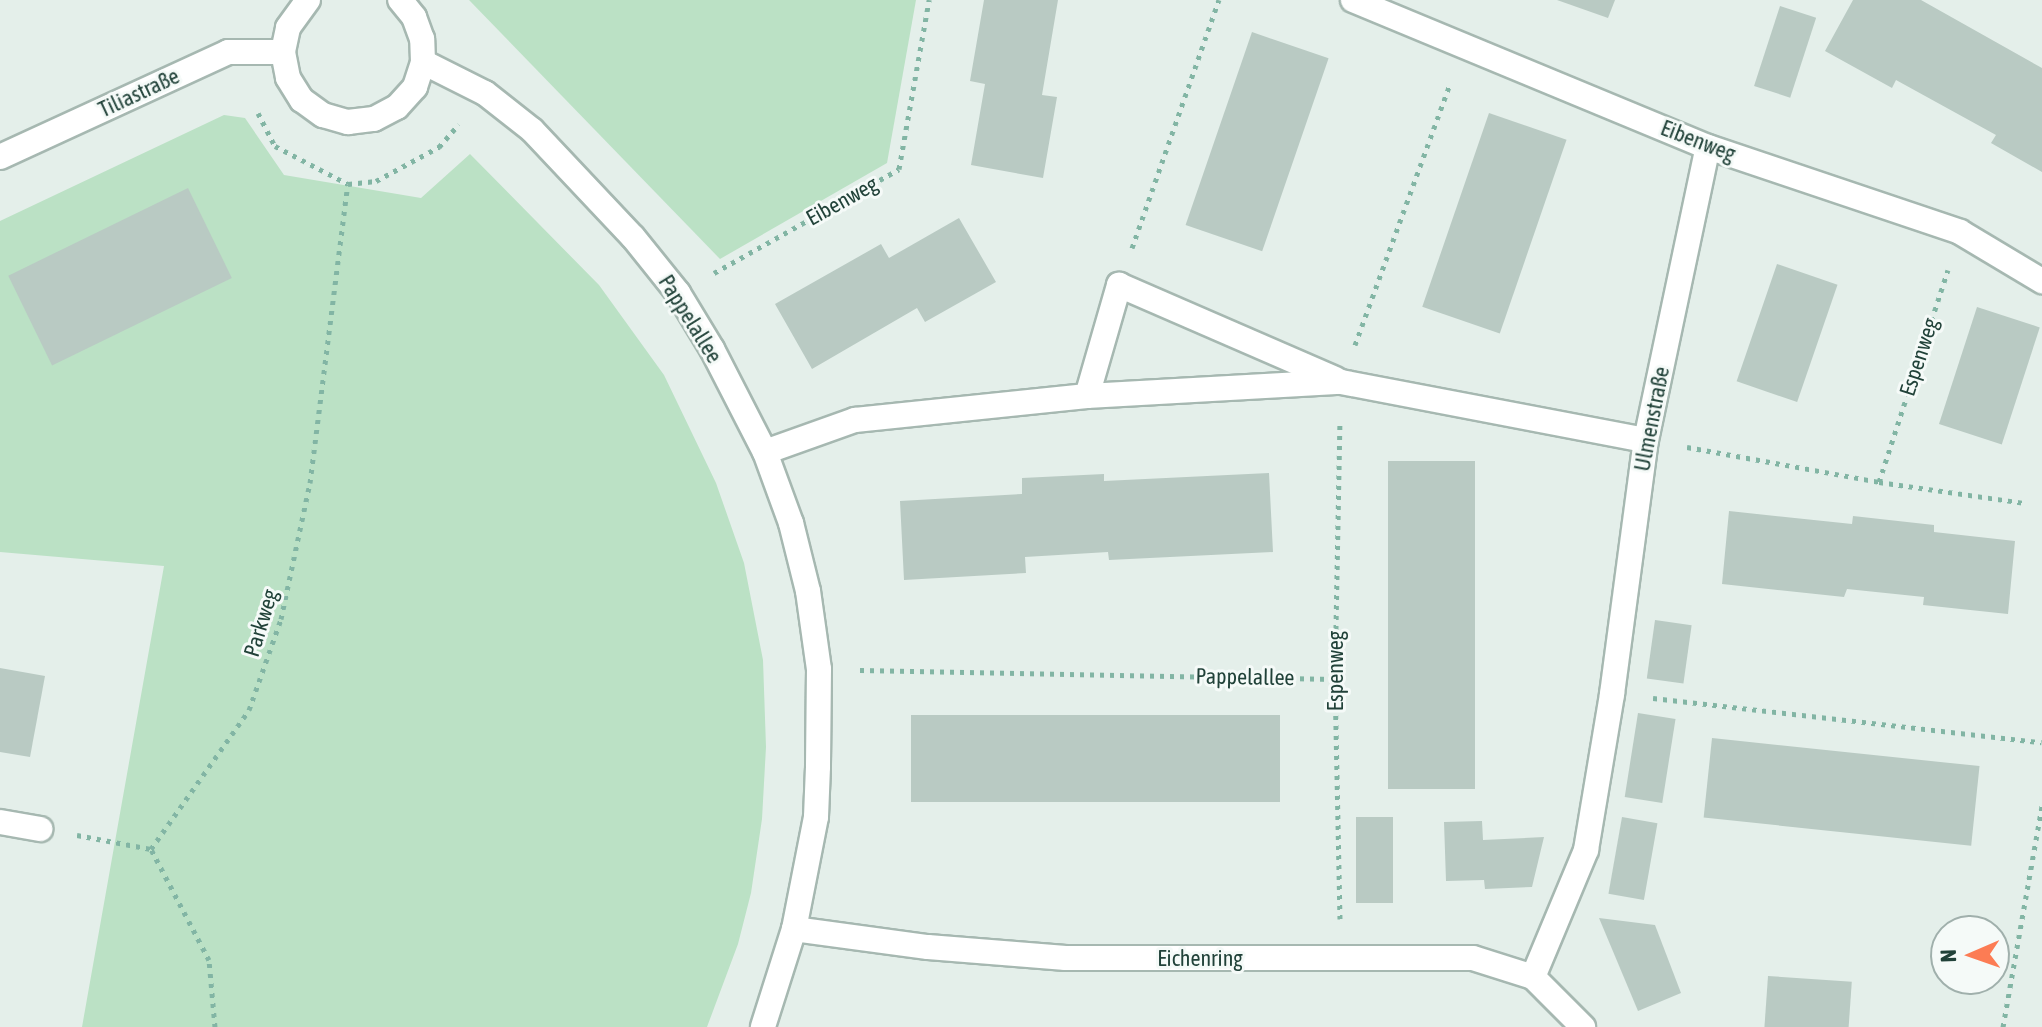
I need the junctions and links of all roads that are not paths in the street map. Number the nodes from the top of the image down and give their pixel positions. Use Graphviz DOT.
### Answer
graph roads {
  1 [pos="308,0"];
  2 [pos="400,0"];
  3 [pos="1353,0"];
  4 [pos="283,52"];
  5 [pos="423,62"];
  6 [pos="1708,147"];
  7 [pos="0,157"];
  8 [pos="2042,281"];
  9 [pos="1341,382"];
  10 [pos="1087,396"];
  11 [pos="1646,440"];
  12 [pos="765,452"];
  13 [pos="0,822"];
  14 [pos="40,829"];
  15 [pos="794,929"];
  16 [pos="1533,977"];
  17 [pos="763,1027"];
  18 [pos="1583,1027"];
  1 -- 4 [label="street"];
  2 -- 5 [label="street"];
  3 -- 6 [label="street, Eibenweg"];
  4 -- 5 [label="street"];
  4 -- 7 [label="street, Tiliastraße"];
  5 -- 12 [label="street, Pappelallee"];
  6 -- 8 [label="street, Eibenweg"];
  6 -- 11 [label="street, Ulmenstraße"];
  9 -- 10 [label="street"];
  9 -- 10 [label="street"];
  9 -- 11 [label="street"];
  10 -- 12 [label="street"];
  11 -- 16 [label="street, Ulmenstraße"];
  12 -- 15 [label="street, Pappelallee"];
  13 -- 14 [label="street"];
  15 -- 16 [label="street, Eichenring"];
  15 -- 17 [label="street, Pappelallee"];
  16 -- 18 [label="street, Eichenring"];
}
